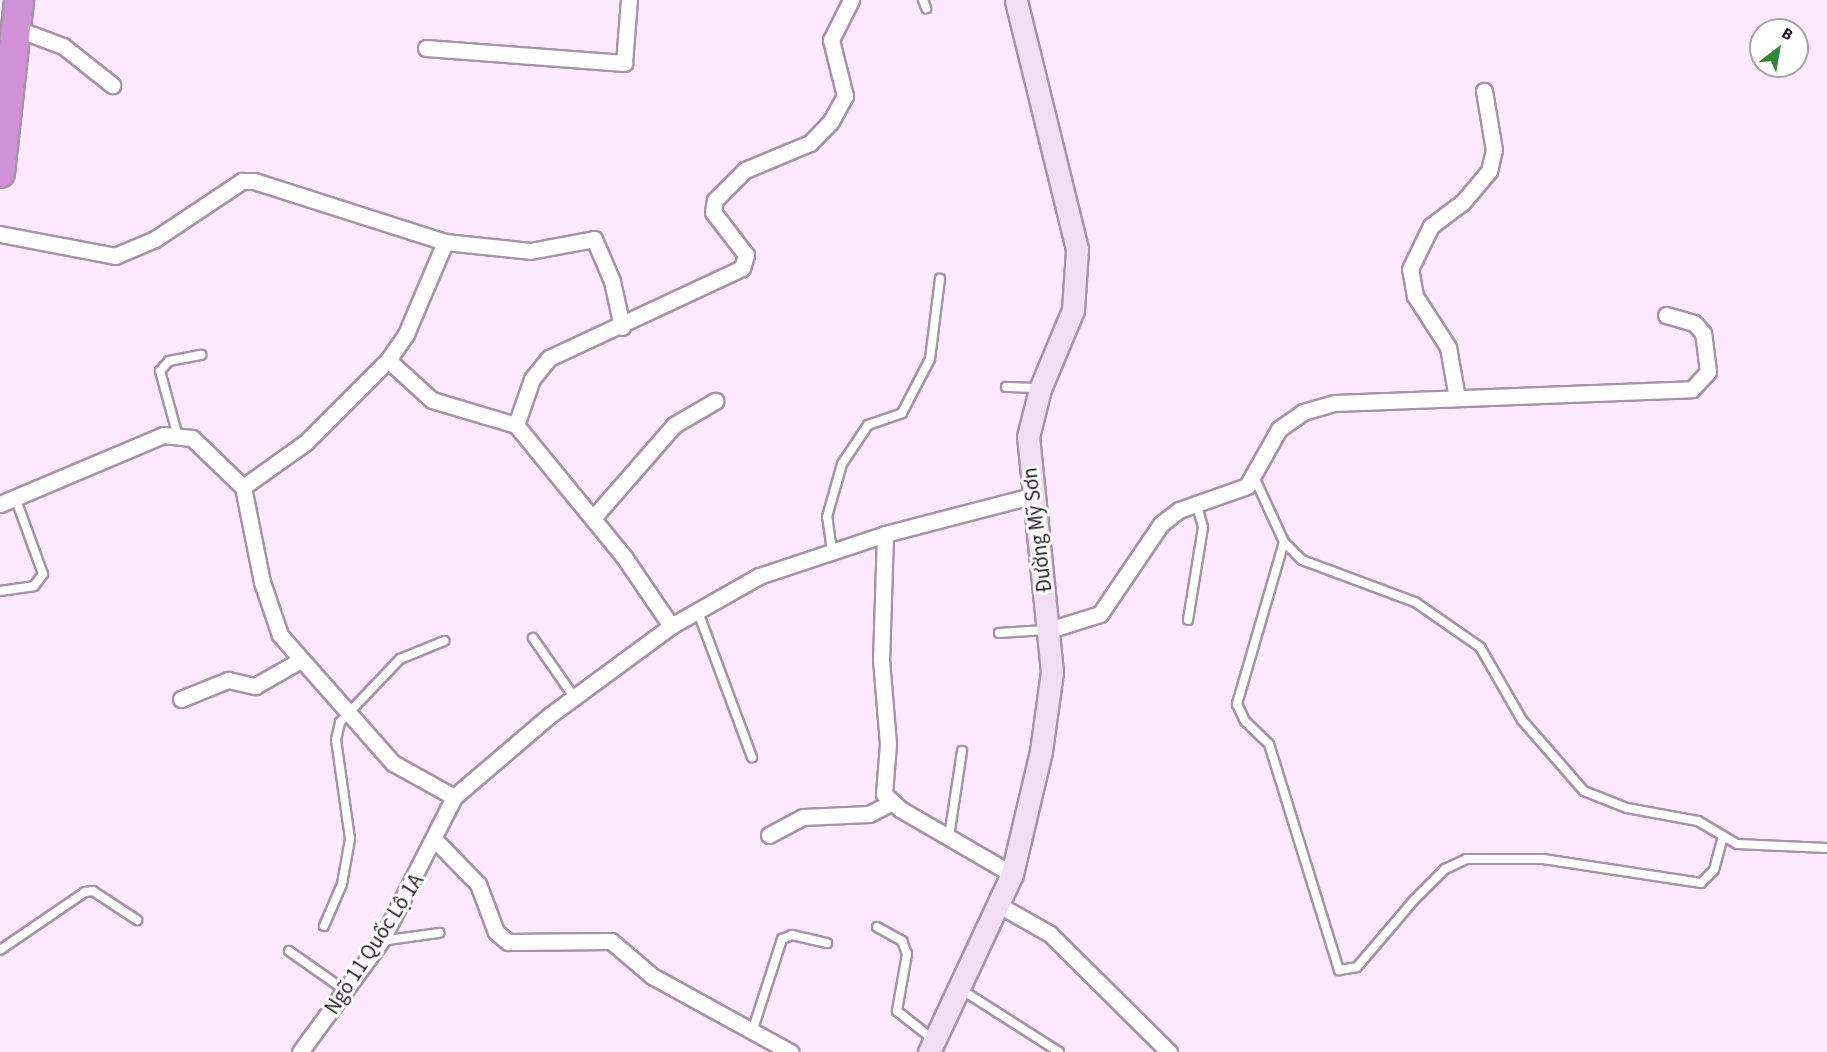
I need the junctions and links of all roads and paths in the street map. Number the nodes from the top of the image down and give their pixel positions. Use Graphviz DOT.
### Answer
graph roads {
  1 [pos="19,0"];
  2 [pos="629,0"];
  3 [pos="850,0"];
  4 [pos="1016,0"];
  5 [pos="15,28"];
  6 [pos="426,48"];
  7 [pos="5,64"];
  8 [pos="112,85"];
  9 [pos="1484,92"];
  10 [pos="0,173"];
  11 [pos="0,234"];
  12 [pos="445,242"];
  13 [pos="940,279"];
  14 [pos="1666,315"];
  15 [pos="622,327"];
  16 [pos="201,355"];
  17 [pos="388,360"];
  18 [pos="1006,387"];
  19 [pos="1040,389"];
  20 [pos="1457,398"];
  21 [pos="715,401"];
  22 [pos="516,425"];
  23 [pos="177,434"];
  24 [pos="1255,479"];
  25 [pos="243,486"];
  26 [pos="1030,496"];
  27 [pos="15,497"];
  28 [pos="1196,503"];
  29 [pos="0,504"];
  30 [pos="593,518"];
  31 [pos="885,534"];
  32 [pos="1284,542"];
  33 [pos="832,551"];
  34 [pos="0,591"];
  35 [pos="698,612"];
  36 [pos="1188,620"];
  37 [pos="671,626"];
  38 [pos="1049,630"];
  39 [pos="999,633"];
  40 [pos="532,638"];
  41 [pos="444,640"];
  42 [pos="299,661"];
  43 [pos="574,697"];
  44 [pos="181,699"];
  45 [pos="345,714"];
  46 [pos="962,751"];
  47 [pos="752,757"];
  48 [pos="454,797"];
  49 [pos="891,803"];
  50 [pos="769,835"];
  51 [pos="949,837"];
  52 [pos="1723,837"];
  53 [pos="435,840"];
  54 [pos="1827,848"];
  55 [pos="1012,874"];
  56 [pos="999,905"];
  57 [pos="137,920"];
  58 [pos="324,926"];
  59 [pos="877,927"];
  60 [pos="439,933"];
  61 [pos="381,941"];
  62 [pos="827,943"];
  63 [pos="0,950"];
  64 [pos="289,951"];
  65 [pos="962,990"];
  66 [pos="346,991"];
  67 [pos="752,1033"];
  68 [pos="932,1046"];
  69 [pos="300,1052"];
  70 [pos="790,1052"];
  71 [pos="1059,1052"];
  72 [pos="1169,1052"];
  1 -- 5 [label="highway"];
  2 -- 6 [label="street"];
  3 -- 15 [label="street"];
  4 -- 19 [label="street, Đường Mỹ Sơn"];
  5 -- 7 [label="highway"];
  5 -- 8 [label="street"];
  7 -- 10 [label="highway"];
  9 -- 20 [label="street"];
  11 -- 12 [label="street"];
  12 -- 15 [label="street"];
  12 -- 17 [label="street"];
  13 -- 33 [label="lane"];
  14 -- 20 [label="street"];
  15 -- 22 [label="street"];
  16 -- 23 [label="lane"];
  17 -- 22 [label="street"];
  17 -- 25 [label="street"];
  18 -- 19 [label="lane"];
  19 -- 26 [label="street, Đường Mỹ Sơn"];
  20 -- 24 [label="street"];
  21 -- 30 [label="street"];
  22 -- 30 [label="street"];
  23 -- 25 [label="street"];
  23 -- 27 [label="street"];
  24 -- 28 [label="street"];
  24 -- 32 [label="lane"];
  25 -- 42 [label="street"];
  26 -- 31 [label="street"];
  26 -- 38 [label="street, Đường Mỹ Sơn"];
  27 -- 29 [label="street"];
  27 -- 34 [label="lane"];
  28 -- 36 [label="lane"];
  28 -- 38 [label="street"];
  30 -- 37 [label="street"];
  31 -- 33 [label="street"];
  31 -- 49 [label="street"];
  32 -- 52 [label="lane"];
  32 -- 52 [label="lane"];
  33 -- 35 [label="street"];
  35 -- 37 [label="street"];
  35 -- 47 [label="lane"];
  37 -- 43 [label="street"];
  38 -- 39 [label="lane"];
  38 -- 55 [label="street, Đường Mỹ Sơn"];
  40 -- 43 [label="lane"];
  41 -- 45 [label="lane"];
  42 -- 44 [label="street"];
  42 -- 45 [label="street"];
  43 -- 48 [label="street"];
  45 -- 48 [label="street"];
  45 -- 58 [label="lane"];
  46 -- 51 [label="lane"];
  48 -- 53 [label="street, Ngõ 11 Quốc Lộ 1A"];
  49 -- 50 [label="street"];
  49 -- 51 [label="street"];
  51 -- 55 [label="street"];
  52 -- 54 [label="lane"];
  53 -- 61 [label="street, Ngõ 11 Quốc Lộ 1A"];
  53 -- 67 [label="street"];
  55 -- 56 [label="street, Đường Mỹ Sơn"];
  56 -- 65 [label="street, Đường Mỹ Sơn"];
  56 -- 72 [label="street"];
  57 -- 63 [label="lane"];
  59 -- 68 [label="lane"];
  60 -- 61 [label="lane"];
  61 -- 66 [label="street, Ngõ 11 Quốc Lộ 1A"];
  62 -- 67 [label="lane"];
  64 -- 66 [label="lane"];
  65 -- 68 [label="street, Đường Mỹ Sơn"];
  65 -- 71 [label="lane"];
  66 -- 69 [label="street, Ngõ 11 Quốc Lộ 1A"];
  67 -- 70 [label="street"];
}
